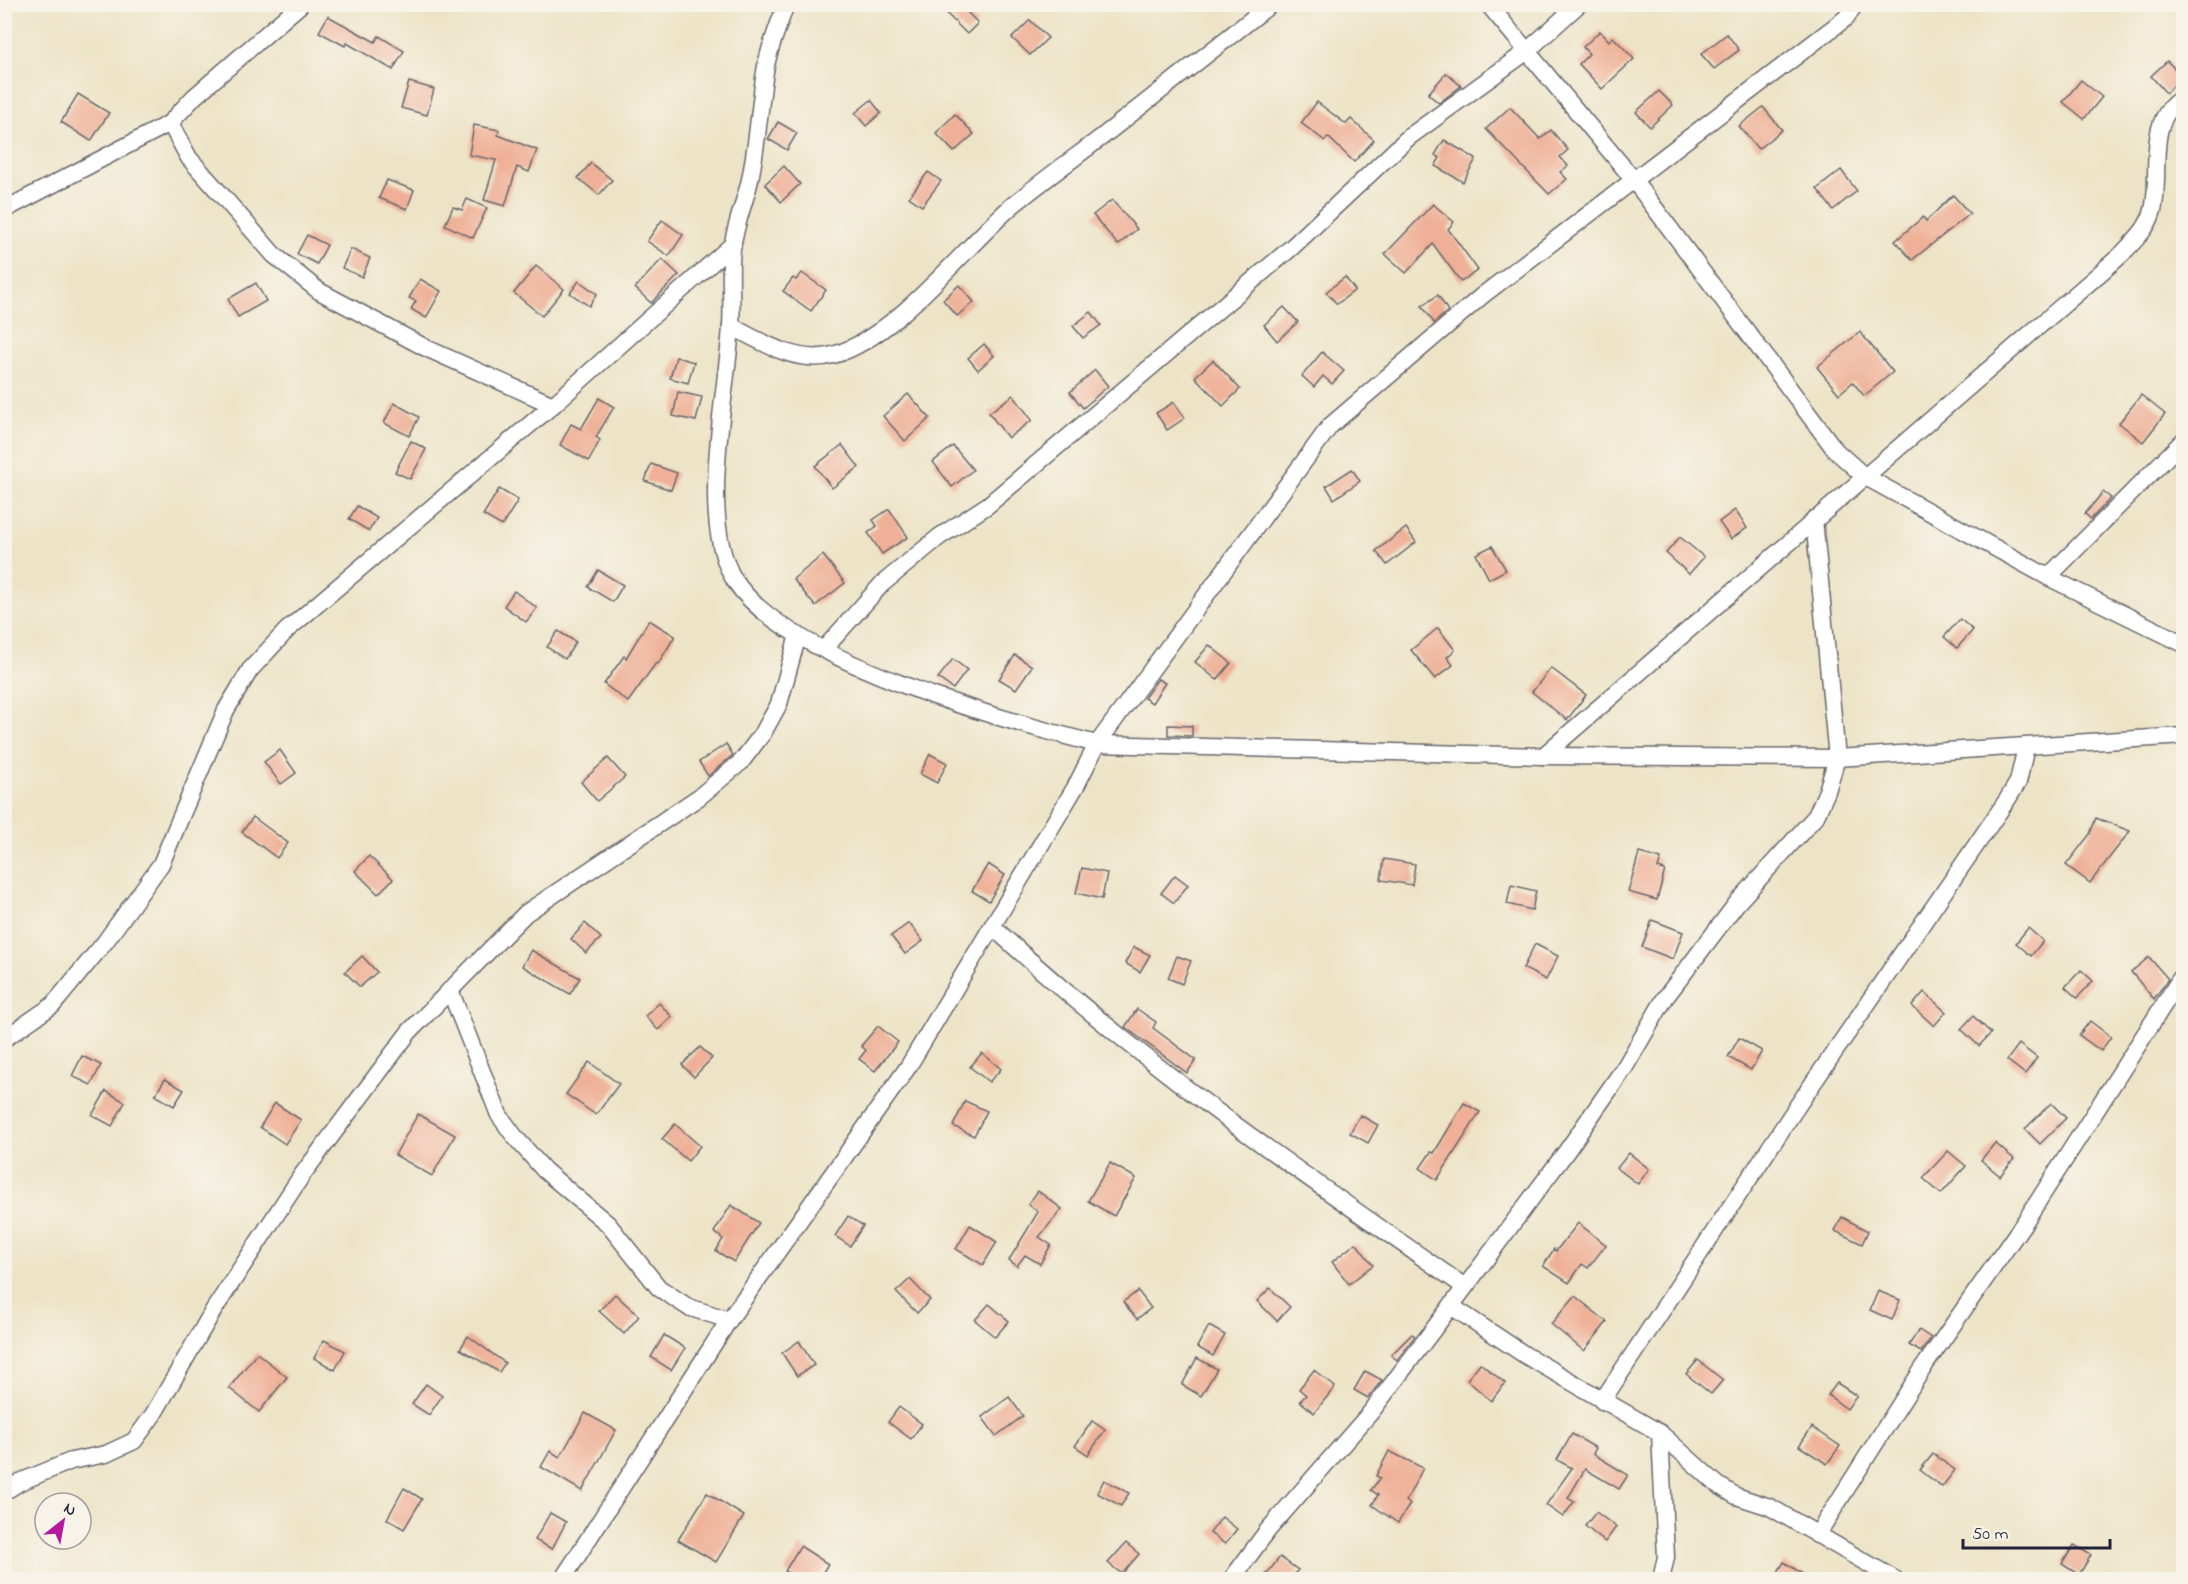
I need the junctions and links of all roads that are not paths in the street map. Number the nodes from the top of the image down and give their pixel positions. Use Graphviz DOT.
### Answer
graph roads {
  1 [pos="301,4"];
  2 [pos="786,4"];
  3 [pos="1271,4"];
  4 [pos="1488,4"];
  5 [pos="1579,4"];
  6 [pos="1855,4"];
  7 [pos="1526,52"];
  8 [pos="2184,97"];
  9 [pos="170,123"];
  10 [pos="1633,179"];
  11 [pos="4,210"];
  12 [pos="733,244"];
  13 [pos="731,326"];
  14 [pos="552,405"];
  15 [pos="2184,440"];
  16 [pos="1864,476"];
  17 [pos="1814,519"];
  18 [pos="2048,577"];
  19 [pos="798,635"];
  20 [pos="2184,644"];
  21 [pos="824,649"];
  22 [pos="2184,736"];
  23 [pos="1097,744"];
  24 [pos="2026,747"];
  25 [pos="1543,756"];
  26 [pos="1837,758"];
  27 [pos="993,927"];
  28 [pos="2184,973"];
  29 [pos="450,990"];
  30 [pos="4,1039"];
  31 [pos="1465,1287"];
  32 [pos="1451,1306"];
  33 [pos="729,1320"];
  34 [pos="1602,1401"];
  35 [pos="1660,1433"];
  36 [pos="4,1492"];
  37 [pos="1817,1535"];
  38 [pos="570,1576"];
  39 [pos="1231,1580"];
  40 [pos="1661,1580"];
  41 [pos="1896,1580"];
  1 -- 9 [label="street"];
  2 -- 12 [label="street"];
  3 -- 13 [label="street"];
  4 -- 7 [label="street"];
  5 -- 7 [label="street"];
  6 -- 10 [label="street"];
  7 -- 10 [label="street"];
  7 -- 21 [label="street"];
  8 -- 16 [label="street"];
  9 -- 11 [label="street"];
  9 -- 14 [label="street"];
  10 -- 16 [label="street"];
  10 -- 23 [label="street"];
  12 -- 13 [label="street"];
  12 -- 14 [label="street"];
  13 -- 19 [label="street"];
  14 -- 30 [label="street"];
  15 -- 18 [label="street"];
  16 -- 17 [label="street"];
  16 -- 18 [label="street"];
  17 -- 25 [label="street"];
  17 -- 26 [label="street"];
  18 -- 20 [label="street"];
  19 -- 21 [label="street"];
  19 -- 29 [label="street"];
  21 -- 23 [label="street"];
  22 -- 24 [label="street"];
  23 -- 25 [label="street"];
  23 -- 27 [label="street"];
  24 -- 26 [label="street"];
  24 -- 34 [label="street"];
  25 -- 26 [label="street"];
  26 -- 31 [label="street"];
  27 -- 31 [label="street"];
  27 -- 33 [label="street"];
  28 -- 37 [label="street"];
  29 -- 33 [label="street"];
  29 -- 36 [label="street"];
  31 -- 32 [label="street"];
  32 -- 34 [label="street"];
  32 -- 39 [label="street"];
  33 -- 38 [label="street"];
  34 -- 35 [label="street"];
  35 -- 37 [label="street"];
  35 -- 40 [label="street"];
  37 -- 41 [label="street"];
}
